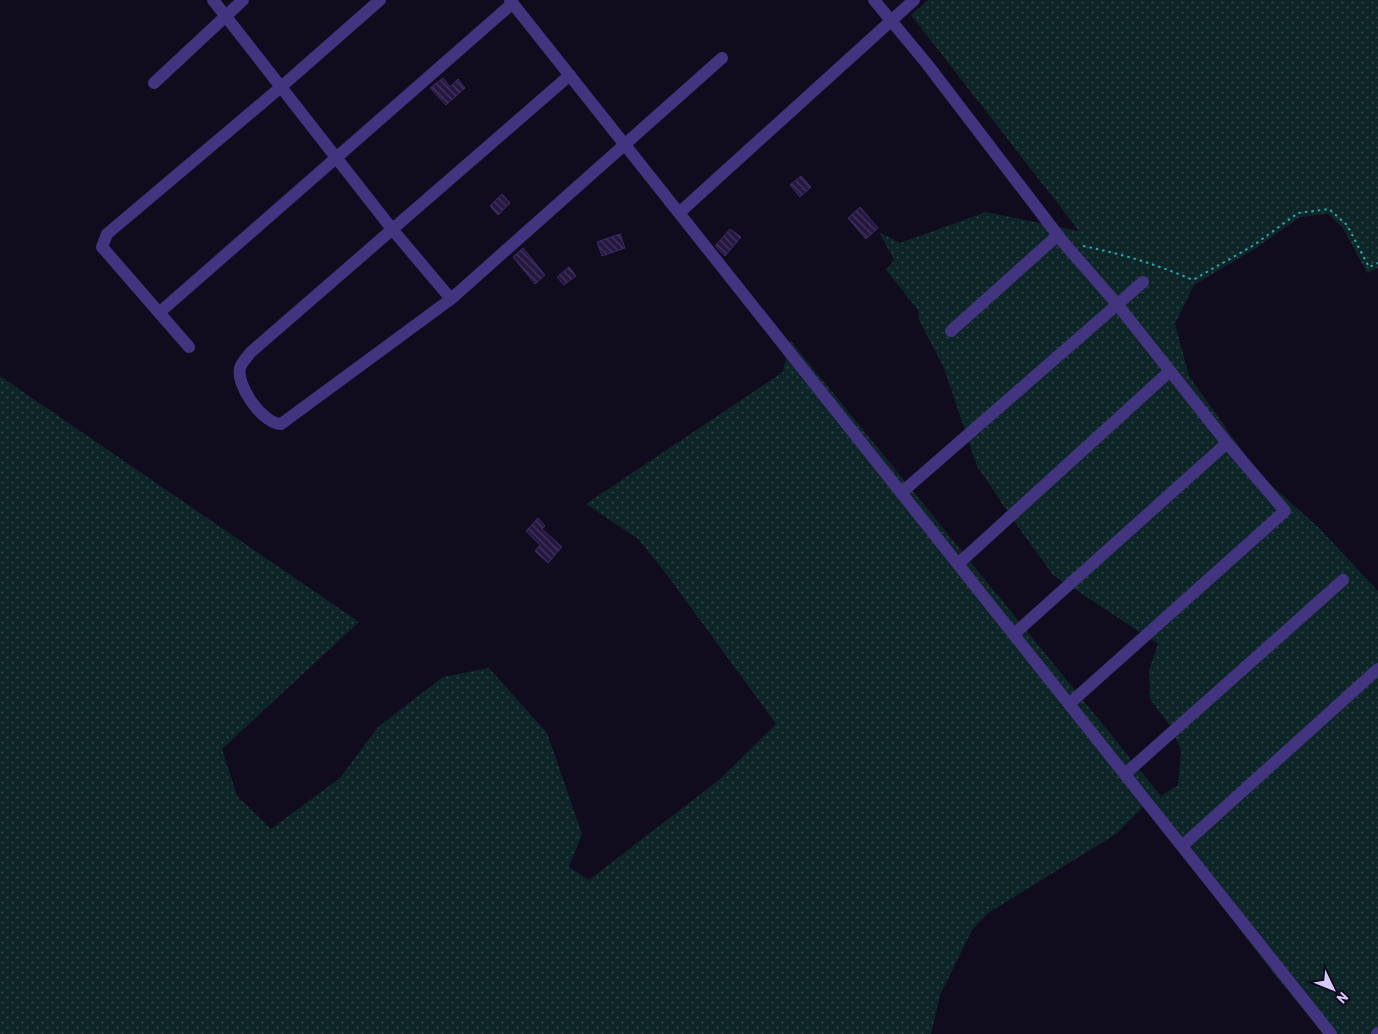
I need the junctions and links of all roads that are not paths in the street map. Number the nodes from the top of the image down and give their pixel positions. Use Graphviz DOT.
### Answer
graph roads {
  1 [pos="213,0"];
  2 [pos="243,0"];
  3 [pos="380,0"];
  4 [pos="874,0"];
  5 [pos="914,0"];
  6 [pos="512,1"];
  7 [pos="225,15"];
  8 [pos="891,21"];
  9 [pos="722,58"];
  10 [pos="570,75"];
  11 [pos="154,83"];
  12 [pos="281,87"];
  13 [pos="624,144"];
  14 [pos="336,158"];
  15 [pos="679,213"];
  16 [pos="392,230"];
  17 [pos="1058,235"];
  18 [pos="1143,282"];
  19 [pos="451,299"];
  20 [pos="1117,304"];
  21 [pos="160,312"];
  22 [pos="951,332"];
  23 [pos="189,347"];
  24 [pos="1170,371"];
  25 [pos="1227,443"];
  26 [pos="901,493"];
  27 [pos="958,564"];
  28 [pos="1342,580"];
  29 [pos="1014,634"];
  30 [pos="1378,668"];
  31 [pos="1069,704"];
  32 [pos="1125,774"];
  33 [pos="1182,846"];
  34 [pos="1331,1034"];
  1 -- 7 [label="street"];
  2 -- 7 [label="street"];
  3 -- 12 [label="street"];
  4 -- 8 [label="street"];
  5 -- 8 [label="street"];
  6 -- 10 [label="street"];
  6 -- 14 [label="street"];
  7 -- 11 [label="street"];
  7 -- 12 [label="street"];
  8 -- 15 [label="street"];
  8 -- 17 [label="street"];
  9 -- 13 [label="street"];
  10 -- 13 [label="street"];
  10 -- 16 [label="street"];
  12 -- 14 [label="street"];
  12 -- 21 [label="street"];
  13 -- 15 [label="street"];
  13 -- 19 [label="street"];
  14 -- 16 [label="street"];
  14 -- 21 [label="street"];
  15 -- 26 [label="street"];
  16 -- 19 [label="street"];
  16 -- 19 [label="street"];
  17 -- 20 [label="street"];
  17 -- 22 [label="street"];
  18 -- 20 [label="street"];
  20 -- 24 [label="street"];
  20 -- 26 [label="street"];
  21 -- 23 [label="street"];
  24 -- 25 [label="street"];
  24 -- 27 [label="street"];
  25 -- 29 [label="street"];
  25 -- 31 [label="street"];
  26 -- 27 [label="street"];
  27 -- 29 [label="street"];
  28 -- 32 [label="street"];
  29 -- 31 [label="street"];
  30 -- 33 [label="street"];
  31 -- 32 [label="street"];
  32 -- 33 [label="street"];
  33 -- 34 [label="street"];
}
